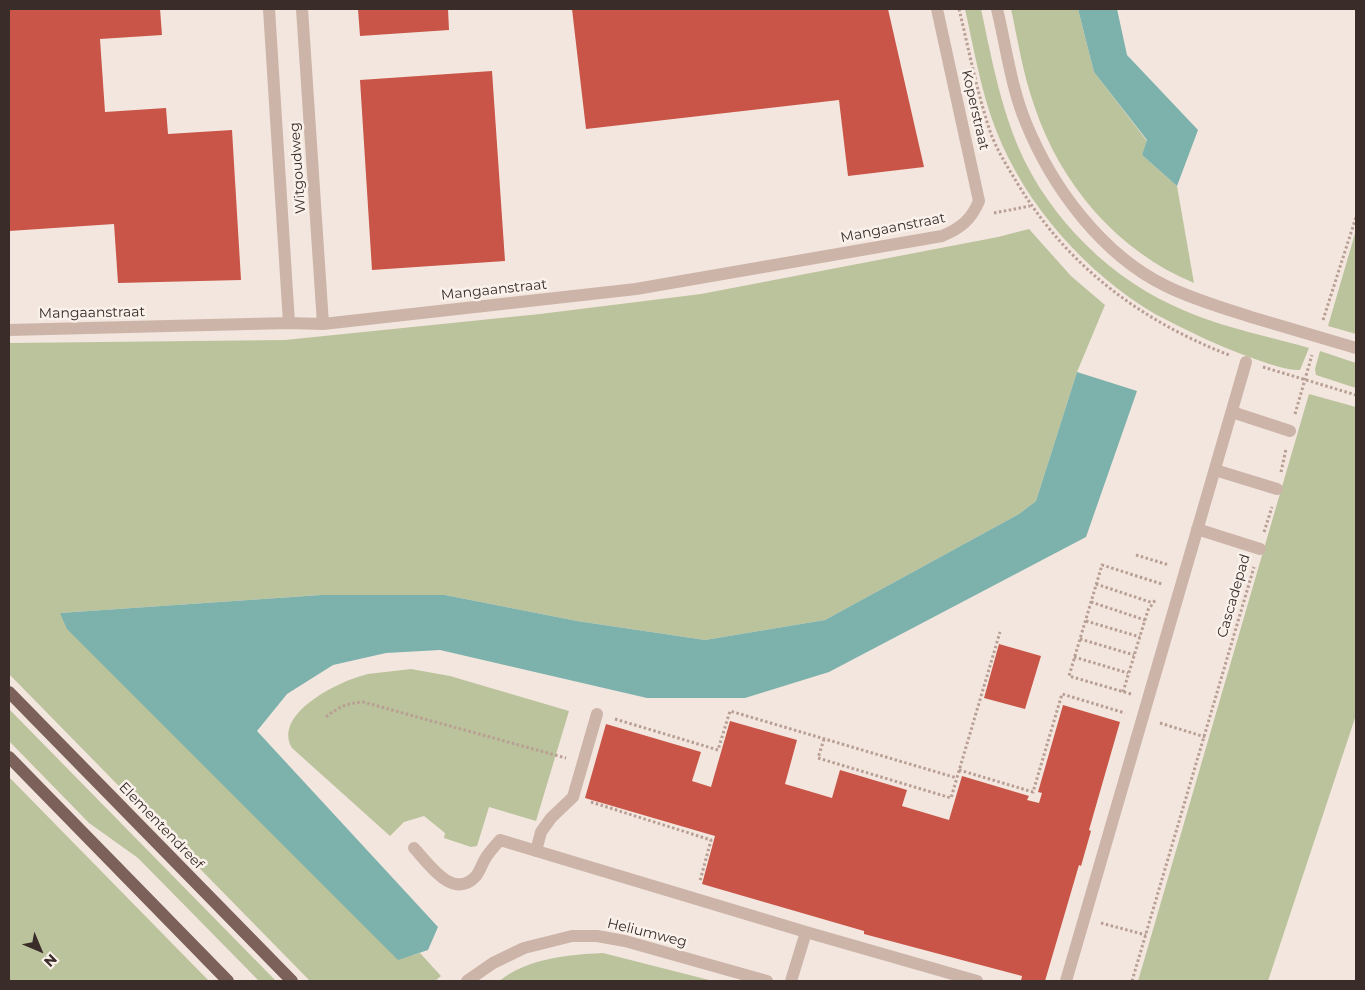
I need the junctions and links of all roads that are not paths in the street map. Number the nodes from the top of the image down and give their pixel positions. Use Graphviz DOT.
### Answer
graph roads {
  1 [pos="269,9"];
  2 [pos="302,9"];
  3 [pos="937,9"];
  4 [pos="997,9"];
  5 [pos="972,217"];
  6 [pos="289,323"];
  7 [pos="324,324"];
  8 [pos="9,330"];
  9 [pos="1356,348"];
  10 [pos="1246,362"];
  11 [pos="1232,412"];
  12 [pos="1290,431"];
  13 [pos="1215,470"];
  14 [pos="1277,489"];
  15 [pos="1197,529"];
  16 [pos="1260,549"];
  17 [pos="9,692"];
  18 [pos="597,714"];
  19 [pos="9,758"];
  20 [pos="414,848"];
  21 [pos="536,851"];
  22 [pos="806,932"];
  23 [pos="228,981"];
  24 [pos="292,981"];
  25 [pos="467,981"];
  26 [pos="767,981"];
  27 [pos="791,981"];
  28 [pos="977,981"];
  29 [pos="1066,981"];
  1 -- 6 [label="street, Witgoudweg"];
  2 -- 7 [label="street, Witgoudweg"];
  3 -- 5 [label="street, Koperstraat"];
  4 -- 9 [label="street"];
  5 -- 7 [label="street, Mangaanstraat"];
  6 -- 7 [label="street, Mangaanstraat"];
  6 -- 8 [label="street, Mangaanstraat"];
  10 -- 11 [label="street"];
  11 -- 12 [label="street"];
  11 -- 13 [label="street"];
  13 -- 14 [label="street"];
  13 -- 15 [label="street"];
  15 -- 16 [label="street"];
  15 -- 29 [label="street"];
  17 -- 24 [label="main road, Elementendreef"];
  18 -- 21 [label="street"];
  19 -- 23 [label="main road"];
  20 -- 21 [label="street"];
  21 -- 22 [label="street"];
  22 -- 27 [label="street"];
  22 -- 28 [label="street"];
  25 -- 26 [label="street, Heliumweg"];
}
